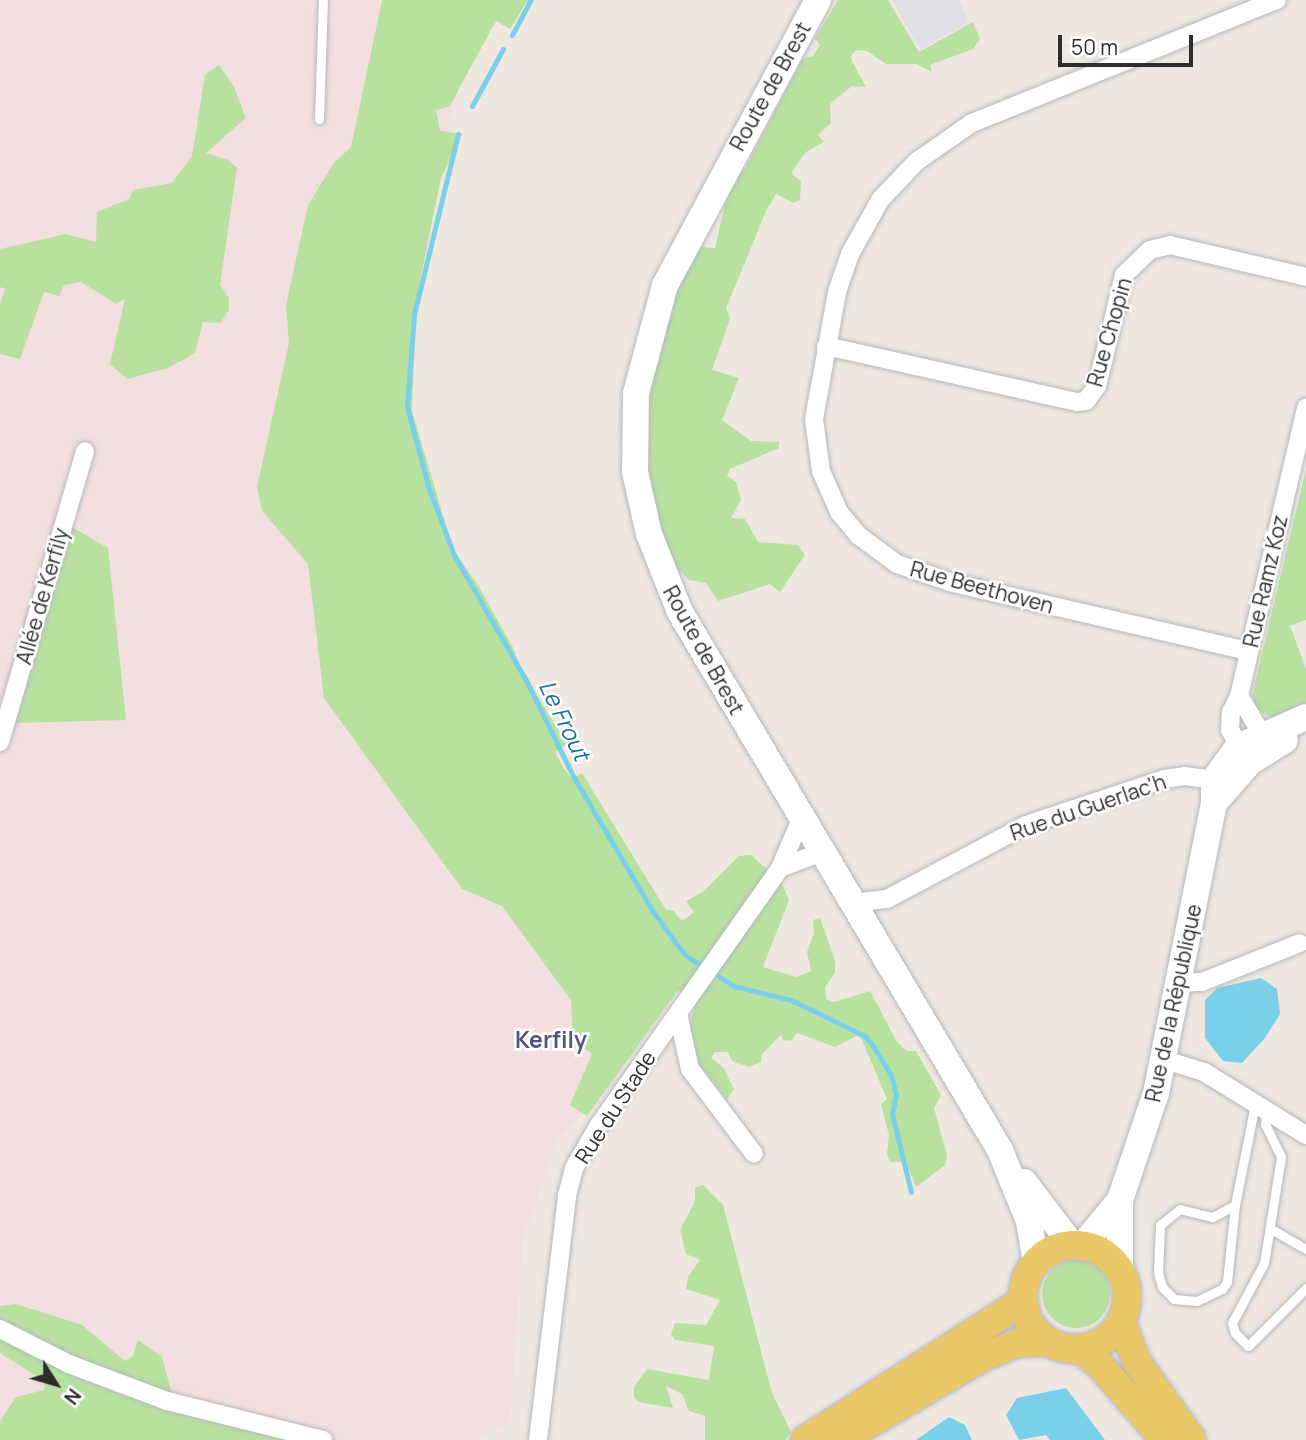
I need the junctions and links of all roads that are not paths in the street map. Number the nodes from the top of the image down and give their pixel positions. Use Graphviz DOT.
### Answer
graph roads {
  1 [pos="323,0"];
  2 [pos="818,0"];
  3 [pos="1277,0"];
  4 [pos="319,119"];
  5 [pos="1306,277"];
  6 [pos="826,346"];
  7 [pos="1306,408"];
  8 [pos="85,451"];
  9 [pos="1248,651"];
  10 [pos="1239,696"];
  11 [pos="1306,717"];
  12 [pos="1306,732"];
  13 [pos="0,742"];
  14 [pos="1255,747"];
  15 [pos="1214,792"];
  16 [pos="802,817"];
  17 [pos="822,852"];
  18 [pos="780,868"];
  19 [pos="853,903"];
  20 [pos="1300,943"];
  21 [pos="1180,983"];
  22 [pos="678,1014"];
  23 [pos="1165,1060"];
  24 [pos="1261,1106"];
  25 [pos="1306,1135"];
  26 [pos="1000,1150"];
  27 [pos="754,1154"];
  28 [pos="1120,1200"];
  29 [pos="1236,1205"];
  30 [pos="1270,1229"];
  31 [pos="1078,1245"];
  32 [pos="1306,1249"];
  33 [pos="1036,1263"];
  34 [pos="1120,1270"];
  35 [pos="1306,1288"];
  36 [pos="1024,1301"];
  37 [pos="1121,1322"];
  38 [pos="0,1329"];
  39 [pos="1050,1342"];
  40 [pos="1079,1349"];
  41 [pos="539,1433"];
  42 [pos="323,1440"];
  43 [pos="525,1440"];
  44 [pos="806,1440"];
  45 [pos="841,1440"];
  46 [pos="1165,1440"];
  47 [pos="1192,1440"];
  1 -- 4 [label="lane"];
  2 -- 16 [label="main road, Route de Brest"];
  3 -- 6 [label="street, Rue Beethoven"];
  5 -- 6 [label="street, Rue Chopin"];
  6 -- 9 [label="street, Rue Beethoven"];
  7 -- 9 [label="street, Rue Ramz Koz"];
  8 -- 13 [label="street, Allée de Kerfily"];
  9 -- 10 [label="street, Rue Ramz Koz"];
  10 -- 14 [label="street"];
  10 -- 14 [label="street, Rue Ramz Koz"];
  11 -- 14 [label="main road"];
  12 -- 14 [label="main road"];
  14 -- 15 [label="main road, Rue de la République"];
  15 -- 19 [label="street, Rue du Guerlac'h"];
  15 -- 21 [label="main road, Rue de la République"];
  16 -- 17 [label="main road, Route de Brest"];
  16 -- 18 [label="street, Rue du Stade"];
  17 -- 18 [label="street"];
  17 -- 19 [label="main road, Route de Brest"];
  18 -- 22 [label="street, Rue du Stade"];
  19 -- 26 [label="main road, Route de Brest"];
  20 -- 21 [label="street"];
  21 -- 23 [label="main road, Rue de la République"];
  22 -- 27 [label="street"];
  22 -- 41 [label="street, Rue du Stade"];
  23 -- 24 [label="street"];
  23 -- 28 [label="main road, Rue de la République"];
  24 -- 25 [label="street"];
  24 -- 29 [label="lane"];
  24 -- 30 [label="lane"];
  26 -- 31 [label="main road, Route de Brest"];
  26 -- 33 [label="main road, Route de Brest"];
  28 -- 31 [label="main road, Rue de la République"];
  28 -- 34 [label="main road, Rue de la République"];
  29 -- 29 [label="lane"];
  30 -- 32 [label="lane"];
  30 -- 35 [label="lane"];
  31 -- 33 [label="main road"];
  31 -- 34 [label="main road"];
  33 -- 36 [label="main road"];
  34 -- 37 [label="main road"];
  36 -- 39 [label="main road"];
  36 -- 44 [label="main road"];
  37 -- 40 [label="main road"];
  37 -- 47 [label="main road"];
  38 -- 42 [label="street"];
  39 -- 40 [label="main road"];
  39 -- 45 [label="main road"];
  40 -- 46 [label="main road"];
  41 -- 43 [label="street"];
}
